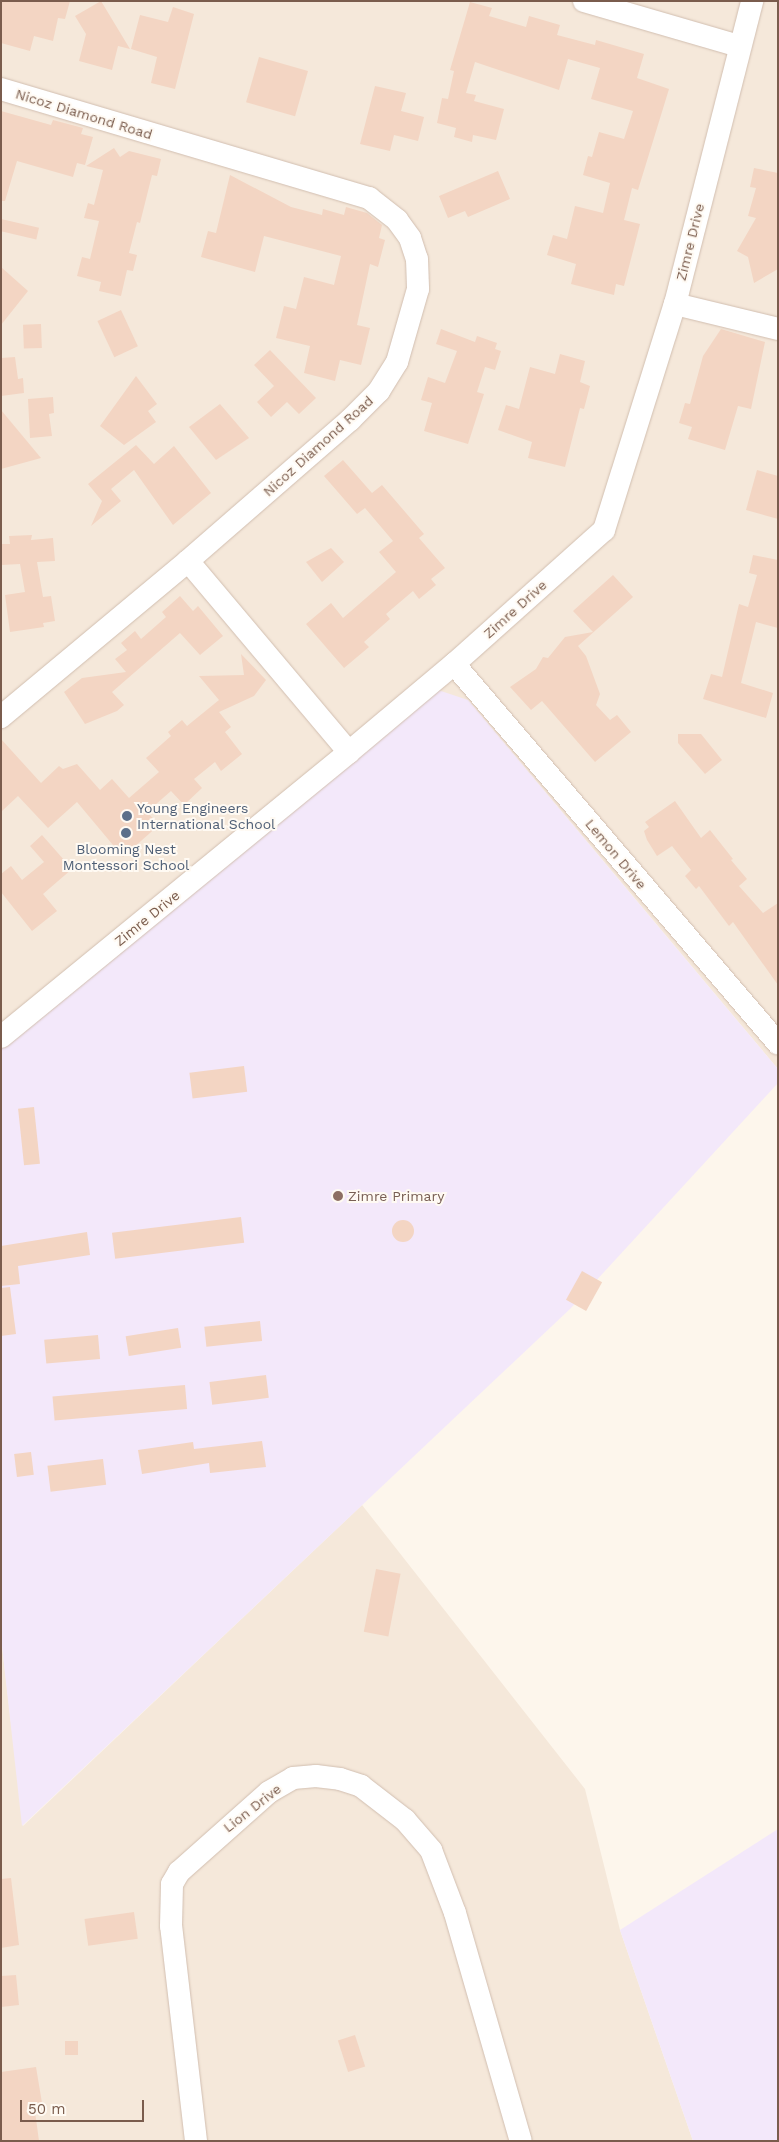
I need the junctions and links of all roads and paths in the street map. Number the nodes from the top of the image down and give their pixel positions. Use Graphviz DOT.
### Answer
graph roads {
  1 [pos="584,1"];
  2 [pos="752,1"];
  3 [pos="739,46"];
  4 [pos="1,89"];
  5 [pos="675,304"];
  6 [pos="778,329"];
  7 [pos="188,562"];
  8 [pos="454,664"];
  9 [pos="1,717"];
  10 [pos="350,752"];
  11 [pos="1,1037"];
  12 [pos="778,1044"];
  13 [pos="196,2141"];
  14 [pos="521,2141"];
  1 -- 3 [label="street"];
  2 -- 3 [label="street, Zimre Drive"];
  3 -- 5 [label="street, Zimre Drive"];
  4 -- 7 [label="street, Nicoz Diamond Road"];
  5 -- 6 [label="street"];
  5 -- 8 [label="street, Zimre Drive"];
  7 -- 9 [label="street, Nicoz Diamond Road"];
  7 -- 10 [label="street"];
  8 -- 10 [label="street, Zimre Drive"];
  8 -- 12 [label="street, Lemon Drive"];
  10 -- 11 [label="street, Zimre Drive"];
  13 -- 14 [label="street, Lion Drive"];
}
